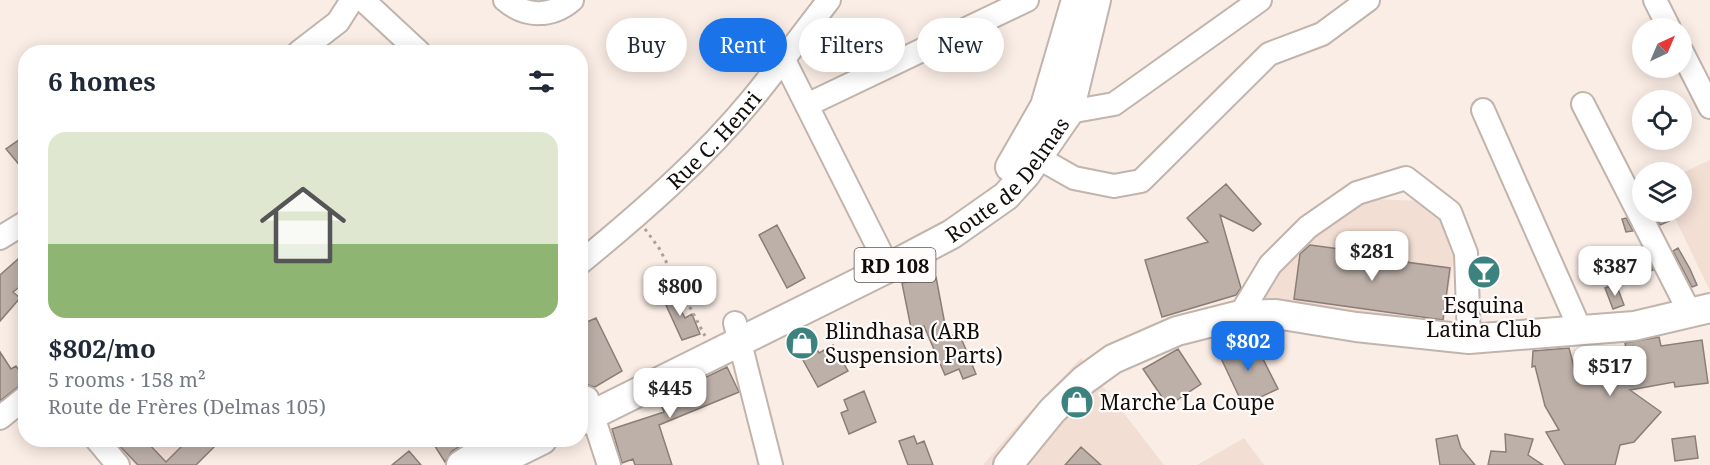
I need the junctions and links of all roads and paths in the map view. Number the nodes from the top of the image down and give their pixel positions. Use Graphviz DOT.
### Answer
graph roads {
  1 [pos="352,0"];
  2 [pos="363,0"];
  3 [pos="505,0"];
  4 [pos="572,0"];
  5 [pos="829,0"];
  6 [pos="1027,0"];
  7 [pos="1076,0"];
  8 [pos="1096,0"];
  9 [pos="1260,0"];
  10 [pos="1368,0"];
  11 [pos="1655,0"];
  12 [pos="1664,18"];
  13 [pos="308,45"];
  14 [pos="411,45"];
  15 [pos="787,53"];
  16 [pos="787,66"];
  17 [pos="772,72"];
  18 [pos="1692,72"];
  19 [pos="1583,104"];
  20 [pos="807,105"];
  21 [pos="1710,107"];
  22 [pos="1057,109"];
  23 [pos="1483,110"];
  24 [pos="1030,153"];
  25 [pos="635,217"];
  26 [pos="18,227"];
  27 [pos="0,238"];
  28 [pos="880,252"];
  29 [pos="588,255"];
  30 [pos="1700,311"];
  31 [pos="1240,315"];
  32 [pos="1580,329"];
  33 [pos="738,332"];
  34 [pos="1469,339"];
  35 [pos="707,340"];
  36 [pos="18,403"];
  37 [pos="588,407"];
  38 [pos="588,407"];
  39 [pos="588,416"];
  40 [pos="0,418"];
  41 [pos="103,447"];
  42 [pos="490,447"];
  43 [pos="528,447"];
  44 [pos="118,465"];
  45 [pos="460,465"];
  46 [pos="491,465"];
  47 [pos="609,465"];
  48 [pos="771,465"];
  49 [pos="1008,465"];
  1 -- 13 [label="street"];
  2 -- 14 [label="street"];
  3 -- 4 [label="street"];
  5 -- 15 [label="street, Rue C. Henri"];
  6 -- 20 [label="street"];
  7 -- 22 [label="main road, Route de Delmas / RD 108"];
  8 -- 22 [label="main road, Route de Delmas / RD 108"];
  9 -- 22 [label="street"];
  10 -- 24 [label="street"];
  11 -- 12 [label="street"];
  16 -- 20 [label="street"];
  17 -- 25 [label="street, Rue C. Henri"];
  18 -- 21 [label="street"];
  19 -- 30 [label="street"];
  20 -- 28 [label="street"];
  22 -- 24 [label="main road, Route de Delmas / RD 108"];
  23 -- 32 [label="street"];
  24 -- 28 [label="main road, Route de Delmas / RD 108"];
  24 -- 33 [label="main road, Route de Delmas / RD 108"];
  25 -- 29 [label="street, Rue C. Henri"];
  25 -- 35 [label="path"];
  26 -- 27 [label="street"];
  28 -- 33 [label="main road, Route de Delmas / RD 108"];
  30 -- 32 [label="main road"];
  31 -- 34 [label="main road"];
  31 -- 34 [label="street"];
  31 -- 49 [label="main road"];
  32 -- 34 [label="main road"];
  33 -- 35 [label="main road, Route de Delmas / RD 108"];
  33 -- 37 [label="main road, Route de Delmas / RD 108"];
  33 -- 48 [label="street"];
  35 -- 38 [label="main road, Route de Delmas / RD 108"];
  36 -- 40 [label="street"];
  39 -- 47 [label="street"];
  41 -- 44 [label="street"];
  42 -- 45 [label="main road"];
  43 -- 46 [label="main road"];
}
